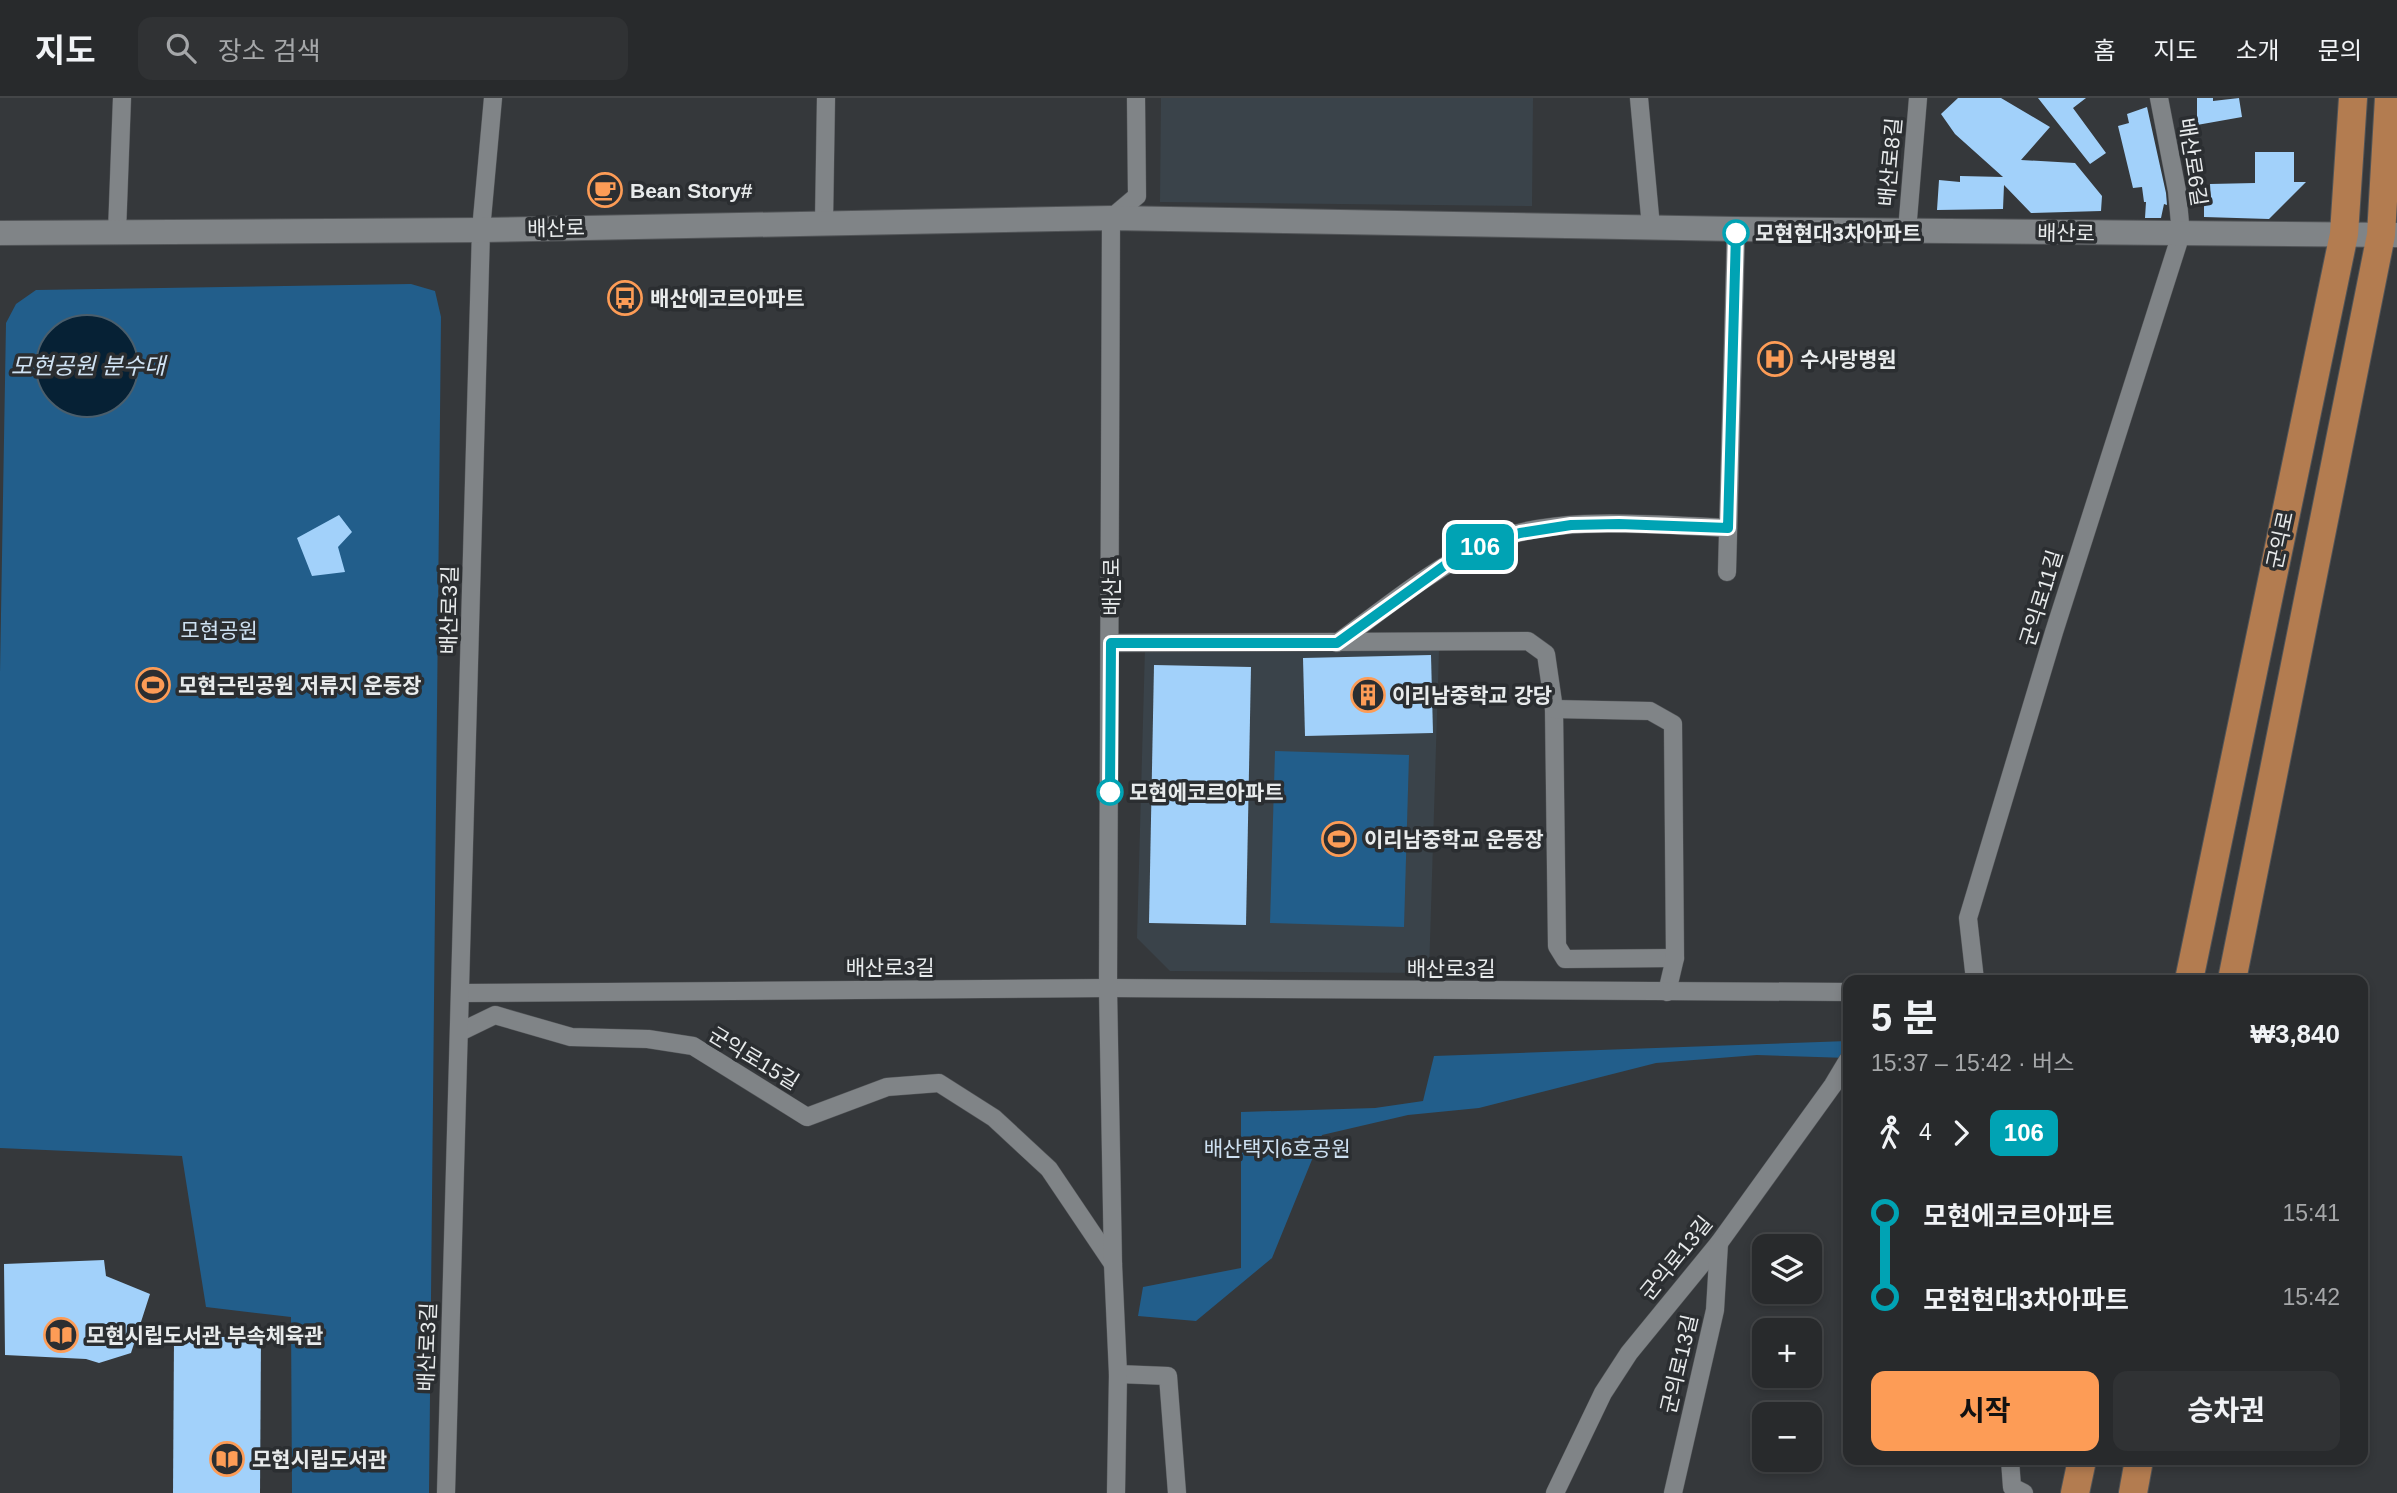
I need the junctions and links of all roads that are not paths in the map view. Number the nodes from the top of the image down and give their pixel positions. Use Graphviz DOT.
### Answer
graph roads {
  1 [pos="122,98"];
  2 [pos="493,98"];
  3 [pos="826,98"];
  4 [pos="1136,98"];
  5 [pos="1639,98"];
  6 [pos="1918,98"];
  7 [pos="2159,98"];
  8 [pos="2353,98"];
  9 [pos="2389,98"];
  10 [pos="1111,218"];
  11 [pos="824,222"];
  12 [pos="1651,227"];
  13 [pos="1736,229"];
  14 [pos="481,230"];
  15 [pos="1907,231"];
  16 [pos="117,232"];
  17 [pos="0,233"];
  18 [pos="2181,234"];
  19 [pos="2344,234"];
  20 [pos="2389,235"];
  21 [pos="1728,528"];
  22 [pos="1727,572"];
  23 [pos="1111,643"];
  24 [pos="1337,643"];
  25 [pos="1554,709"];
  26 [pos="1675,958"];
  27 [pos="1974,975"];
  28 [pos="2190,975"];
  29 [pos="2233,975"];
  30 [pos="1108,988"];
  31 [pos="1667,992"];
  32 [pos="1843,992"];
  33 [pos="461,993"];
  34 [pos="460,1032"];
  35 [pos="1843,1068"];
  36 [pos="1719,1243"];
  37 [pos="1113,1264"];
  38 [pos="1118,1374"];
  39 [pos="2010,1465"];
  40 [pos="2081,1465"];
  41 [pos="2137,1465"];
  42 [pos="446,1493"];
  43 [pos="1116,1493"];
  44 [pos="1177,1493"];
  45 [pos="1555,1493"];
  46 [pos="1673,1493"];
  47 [pos="2024,1493"];
  48 [pos="2075,1493"];
  49 [pos="2133,1493"];
  1 -- 16 [label="street"];
  2 -- 14 [label="street, 배산로3길"];
  3 -- 11 [label="street"];
  4 -- 10 [label="street"];
  5 -- 12 [label="street"];
  6 -- 15 [label="street, 배산로8길"];
  7 -- 18 [label="street, 배산로6길"];
  8 -- 19 [label="main road, 군익로"];
  9 -- 20 [label="main road, 군익로"];
  10 -- 11 [label="street, 배산로"];
  10 -- 12 [label="street, 배산로"];
  10 -- 23 [label="street, 배산로"];
  11 -- 14 [label="street, 배산로"];
  12 -- 13 [label="street, 배산로"];
  13 -- 15 [label="street, 배산로"];
  13 -- 21 [label="street"];
  14 -- 16 [label="street, 배산로"];
  14 -- 33 [label="street, 배산로3길"];
  15 -- 18 [label="street, 배산로"];
  16 -- 17 [label="street, 배산로"];
  18 -- 19 [label="street, 배산로"];
  18 -- 27 [label="street, 군익로11길"];
  19 -- 20 [label="street, 배산로"];
  19 -- 28 [label="main road, 군익로"];
  20 -- 29 [label="main road, 군익로"];
  21 -- 22 [label="street"];
  21 -- 24 [label="street"];
  23 -- 24 [label="street, 배산로"];
  23 -- 30 [label="street"];
  24 -- 25 [label="street"];
  25 -- 26 [label="street"];
  25 -- 26 [label="street"];
  26 -- 31 [label="street"];
  30 -- 31 [label="street, 배산로3길"];
  30 -- 33 [label="street, 배산로3길"];
  30 -- 37 [label="street"];
  31 -- 32 [label="street, 배산로3길"];
  33 -- 34 [label="street, 배산로3길"];
  34 -- 37 [label="street, 군익로15길"];
  34 -- 42 [label="street, 배산로3길"];
  35 -- 36 [label="street, 군익로13길"];
  36 -- 45 [label="street, 군익로13길"];
  36 -- 46 [label="street, 군의로13길"];
  37 -- 38 [label="street"];
  38 -- 43 [label="street"];
  38 -- 44 [label="street"];
  39 -- 47 [label="street"];
  40 -- 48 [label="main road"];
  41 -- 49 [label="main road"];
}
